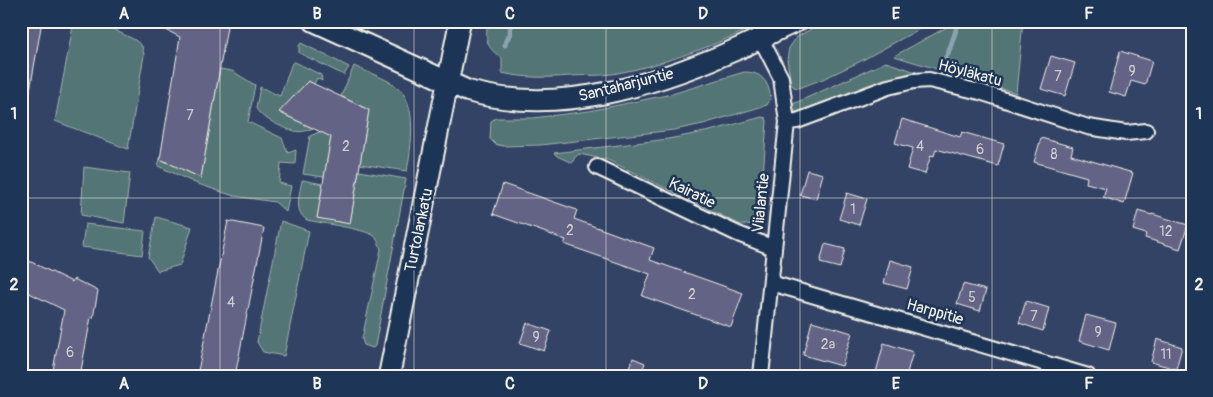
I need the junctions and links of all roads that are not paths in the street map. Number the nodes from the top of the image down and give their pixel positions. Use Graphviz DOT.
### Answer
graph roads {
  1 [pos="314,21"];
  2 [pos="460,21"];
  3 [pos="797,21"];
  4 [pos="760,39"];
  5 [pos="448,83"];
  6 [pos="787,122"];
  7 [pos="1146,131"];
  8 [pos="597,167"];
  9 [pos="774,248"];
  10 [pos="772,283"];
  11 [pos="389,376"];
  12 [pos="761,376"];
  13 [pos="1088,376"];
  1 -- 5 [label="main road, Santaharjuntie"];
  2 -- 5 [label="main road, Turtolankatu"];
  3 -- 4 [label="main road, Santaharjuntie"];
  4 -- 5 [label="main road, Santaharjuntie"];
  4 -- 6 [label="street, Viialantie"];
  5 -- 11 [label="main road, Turtolankatu"];
  6 -- 7 [label="street, Höyläkatu"];
  6 -- 9 [label="street, Viialantie"];
  8 -- 9 [label="street, Kairatie"];
  9 -- 10 [label="street, Viialantie"];
  10 -- 12 [label="street, Viialantie"];
  10 -- 13 [label="street, Harppitie"];
}
